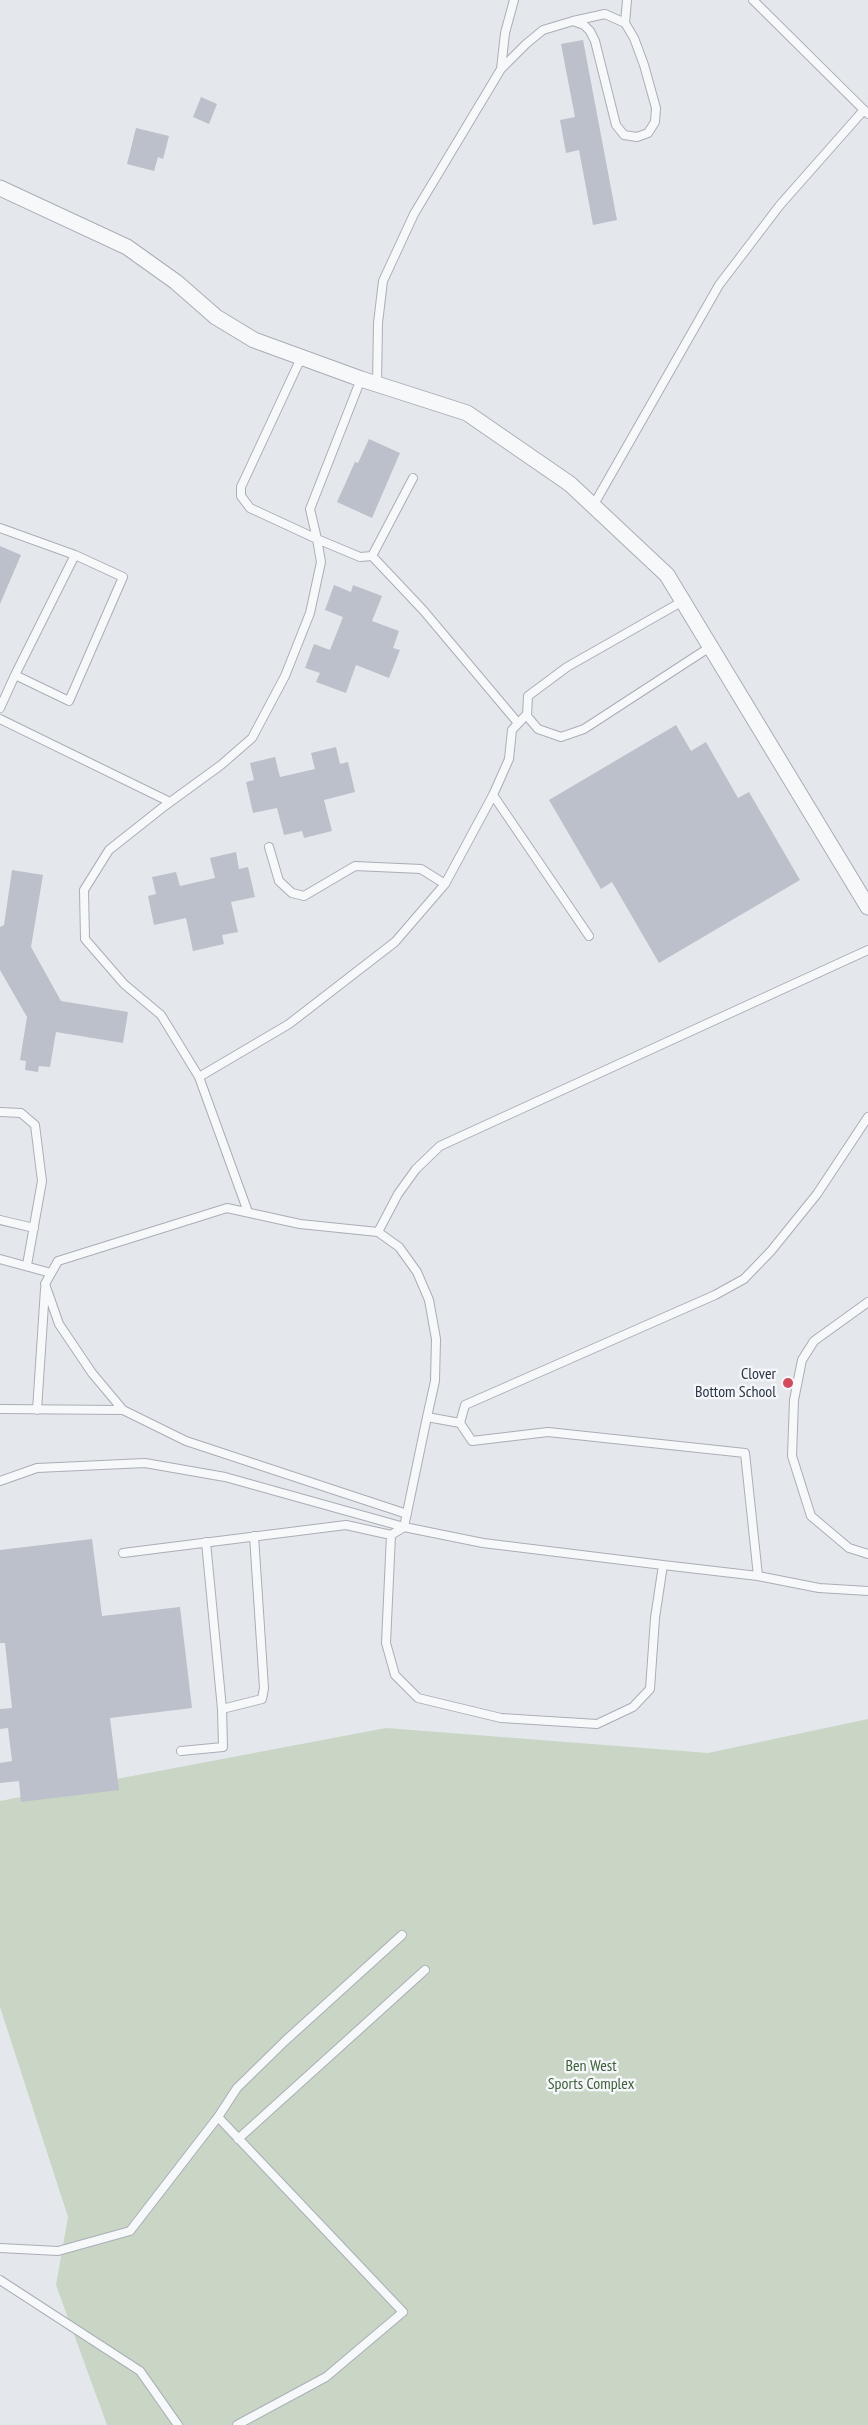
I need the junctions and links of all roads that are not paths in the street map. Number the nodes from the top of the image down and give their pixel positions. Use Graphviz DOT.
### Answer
graph roads {
  1 [pos="514,0"];
  2 [pos="627,0"];
  3 [pos="753,0"];
  4 [pos="573,21"];
  5 [pos="625,23"];
  6 [pos="501,69"];
  7 [pos="866,112"];
  8 [pos="0,188"];
  9 [pos="300,358"];
  10 [pos="362,379"];
  11 [pos="377,384"];
  12 [pos="413,478"];
  13 [pos="593,506"];
  14 [pos="0,528"];
  15 [pos="317,539"];
  16 [pos="75,555"];
  17 [pos="372,556"];
  18 [pos="682,601"];
  19 [pos="710,647"];
  20 [pos="15,675"];
  21 [pos="0,708"];
  22 [pos="527,714"];
  23 [pos="0,719"];
  24 [pos="518,723"];
  25 [pos="494,795"];
  26 [pos="170,802"];
  27 [pos="269,848"];
  28 [pos="445,884"];
  29 [pos="868,907"];
  30 [pos="589,936"];
  31 [pos="868,950"];
  32 [pos="199,1077"];
  33 [pos="0,1112"];
  34 [pos="868,1117"];
  35 [pos="248,1212"];
  36 [pos="0,1220"];
  37 [pos="34,1227"];
  38 [pos="378,1232"];
  39 [pos="0,1259"];
  40 [pos="27,1265"];
  41 [pos="51,1273"];
  42 [pos="45,1284"];
  43 [pos="868,1302"];
  44 [pos="0,1409"];
  45 [pos="37,1410"];
  46 [pos="123,1410"];
  47 [pos="427,1417"];
  48 [pos="460,1423"];
  49 [pos="0,1481"];
  50 [pos="406,1514"];
  51 [pos="404,1527"];
  52 [pos="391,1535"];
  53 [pos="254,1536"];
  54 [pos="206,1542"];
  55 [pos="123,1553"];
  56 [pos="868,1554"];
  57 [pos="663,1565"];
  58 [pos="758,1576"];
  59 [pos="868,1591"];
  60 [pos="222,1709"];
  61 [pos="181,1751"];
  62 [pos="402,1935"];
  63 [pos="425,1970"];
  64 [pos="218,2117"];
  65 [pos="238,2139"];
  66 [pos="0,2248"];
  67 [pos="0,2280"];
  68 [pos="178,2425"];
  69 [pos="237,2425"];
  1 -- 6 [label="lane"];
  2 -- 5 [label="lane"];
  3 -- 7 [label="lane"];
  4 -- 5 [label="lane"];
  4 -- 5 [label="lane"];
  4 -- 6 [label="lane"];
  6 -- 11 [label="lane"];
  7 -- 13 [label="lane"];
  8 -- 9 [label="street"];
  9 -- 10 [label="street"];
  9 -- 15 [label="lane"];
  10 -- 11 [label="street"];
  10 -- 15 [label="lane"];
  11 -- 13 [label="street"];
  12 -- 17 [label="lane"];
  13 -- 18 [label="street"];
  14 -- 16 [label="lane"];
  15 -- 17 [label="lane"];
  15 -- 26 [label="lane"];
  16 -- 20 [label="lane"];
  16 -- 20 [label="lane"];
  17 -- 24 [label="lane"];
  18 -- 19 [label="street"];
  18 -- 22 [label="lane"];
  19 -- 22 [label="lane"];
  19 -- 29 [label="street"];
  20 -- 21 [label="lane"];
  22 -- 24 [label="lane"];
  23 -- 26 [label="lane"];
  24 -- 25 [label="lane"];
  25 -- 28 [label="lane"];
  25 -- 30 [label="lane"];
  26 -- 32 [label="lane"];
  27 -- 28 [label="lane"];
  28 -- 32 [label="lane"];
  31 -- 38 [label="lane"];
  32 -- 35 [label="lane"];
  33 -- 37 [label="lane"];
  34 -- 48 [label="lane"];
  35 -- 38 [label="lane"];
  35 -- 41 [label="lane"];
  36 -- 37 [label="lane"];
  37 -- 40 [label="lane"];
  38 -- 47 [label="lane"];
  39 -- 40 [label="lane"];
  40 -- 41 [label="lane"];
  41 -- 42 [label="lane"];
  42 -- 45 [label="lane"];
  42 -- 46 [label="lane"];
  43 -- 56 [label="lane"];
  44 -- 45 [label="lane"];
  45 -- 46 [label="lane"];
  46 -- 50 [label="lane"];
  47 -- 48 [label="lane"];
  47 -- 50 [label="lane"];
  48 -- 58 [label="lane"];
  49 -- 51 [label="lane"];
  50 -- 51 [label="lane"];
  51 -- 52 [label="lane"];
  51 -- 57 [label="lane"];
  52 -- 53 [label="lane"];
  52 -- 57 [label="lane"];
  53 -- 54 [label="lane"];
  53 -- 60 [label="lane"];
  54 -- 55 [label="lane"];
  54 -- 60 [label="lane"];
  57 -- 58 [label="lane"];
  58 -- 59 [label="lane"];
  60 -- 61 [label="lane"];
  62 -- 64 [label="lane"];
  63 -- 65 [label="lane"];
  64 -- 65 [label="lane"];
  64 -- 66 [label="lane"];
  65 -- 69 [label="lane"];
  67 -- 68 [label="lane"];
}
